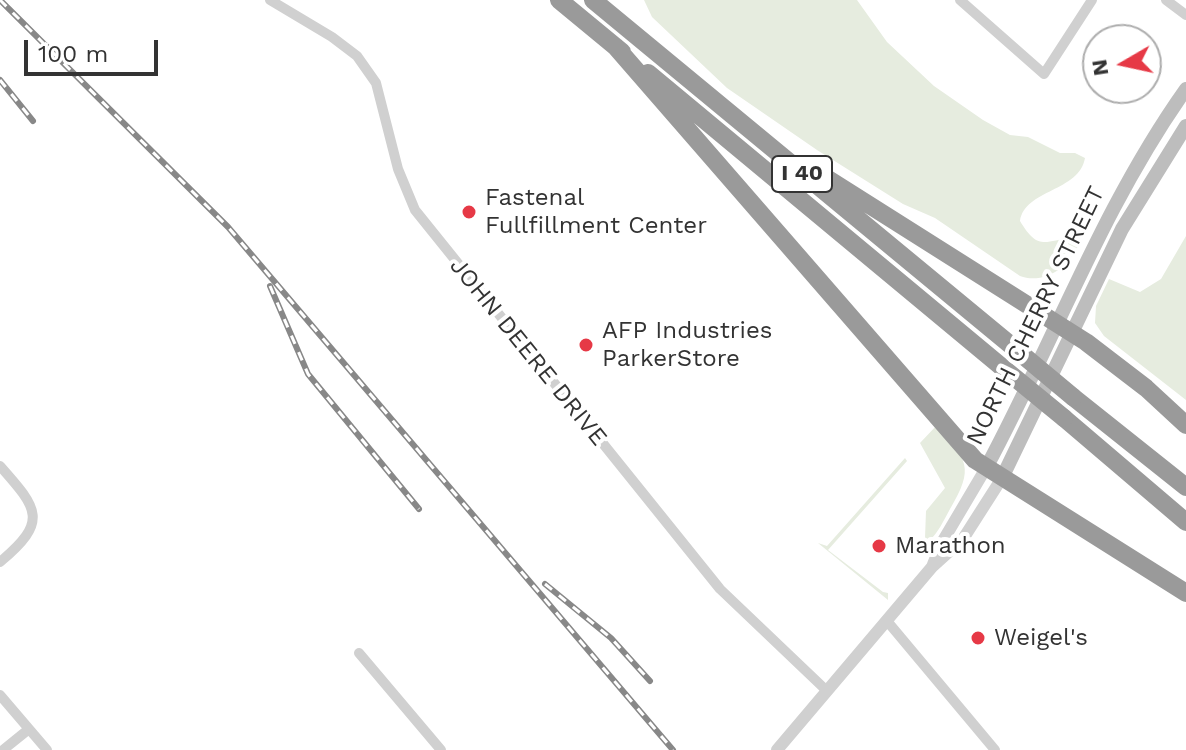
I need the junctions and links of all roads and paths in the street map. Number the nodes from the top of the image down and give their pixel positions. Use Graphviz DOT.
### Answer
graph roads {
  1 [pos="270,0"];
  2 [pos="559,0"];
  3 [pos="593,0"];
  4 [pos="960,0"];
  5 [pos="1092,0"];
  6 [pos="1166,0"];
  7 [pos="1186,15"];
  8 [pos="615,46"];
  9 [pos="1186,89"];
  10 [pos="1186,126"];
  11 [pos="747,128"];
  12 [pos="1064,328"];
  13 [pos="1186,425"];
  14 [pos="0,466"];
  15 [pos="994,473"];
  16 [pos="1186,487"];
  17 [pos="1186,522"];
  18 [pos="0,562"];
  19 [pos="932,567"];
  20 [pos="1186,593"];
  21 [pos="887,621"];
  22 [pos="359,653"];
  23 [pos="827,691"];
  24 [pos="0,695"];
  25 [pos="29,729"];
  26 [pos="3,750"];
  27 [pos="47,750"];
  28 [pos="441,750"];
  29 [pos="777,750"];
  30 [pos="995,750"];
  1 -- 23 [label="street, JOHN DEERE DRIVE"];
  2 -- 8 [label="highway, I 40"];
  3 -- 11 [label="highway, I 40"];
  4 -- 5 [label="street"];
  6 -- 7 [label="street"];
  8 -- 15 [label="highway"];
  8 -- 17 [label="highway, I 40, bridge"];
  9 -- 12 [label="main road, NORTH CHERRY STREET"];
  10 -- 12 [label="main road, NORTH CHERRY STREET"];
  11 -- 12 [label="highway"];
  11 -- 16 [label="highway, I 40, bridge"];
  12 -- 13 [label="highway"];
  12 -- 15 [label="main road, NORTH CHERRY STREET"];
  14 -- 18 [label="street"];
  15 -- 19 [label="street, NORTH CHERRY STREET"];
  15 -- 19 [label="street, NORTH CHERRY STREET"];
  15 -- 20 [label="highway"];
  19 -- 21 [label="street, NORTH CHERRY STREET"];
  21 -- 23 [label="street, NORTH CHERRY STREET"];
  21 -- 30 [label="street"];
  22 -- 28 [label="street"];
  23 -- 29 [label="street, NORTH CHERRY STREET"];
  24 -- 25 [label="street"];
  25 -- 26 [label="street"];
  25 -- 27 [label="street"];
}
